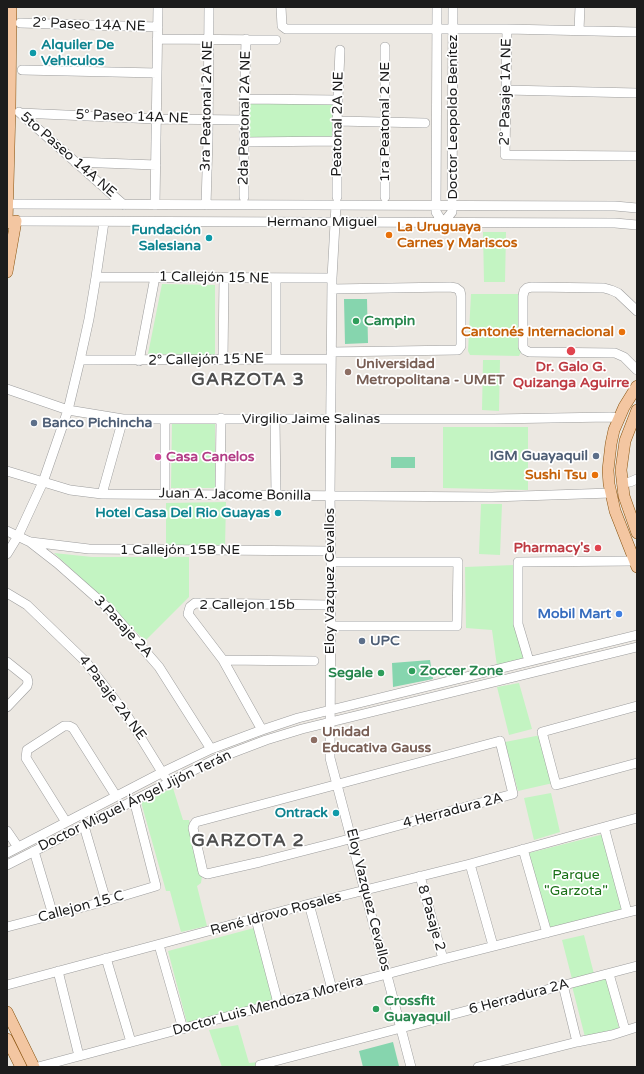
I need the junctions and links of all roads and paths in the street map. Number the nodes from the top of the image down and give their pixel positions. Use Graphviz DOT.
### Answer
graph roads {
  1 [pos="11,7"];
  2 [pos="158,7"];
  3 [pos="209,7"];
  4 [pos="281,7"];
  5 [pos="438,7"];
  6 [pos="454,7"];
  7 [pos="580,7"];
  8 [pos="20,23"];
  9 [pos="158,27"];
  10 [pos="507,28"];
  11 [pos="437,29"];
  12 [pos="453,29"];
  13 [pos="579,30"];
  14 [pos="637,32"];
  15 [pos="158,39"];
  16 [pos="208,39"];
  17 [pos="246,39"];
  18 [pos="276,40"];
  19 [pos="385,47"];
  20 [pos="340,50"];
  21 [pos="22,70"];
  22 [pos="157,73"];
  23 [pos="506,90"];
  24 [pos="637,93"];
  25 [pos="245,100"];
  26 [pos="338,100"];
  27 [pos="15,111"];
  28 [pos="156,119"];
  29 [pos="208,120"];
  30 [pos="244,120"];
  31 [pos="337,121"];
  32 [pos="385,122"];
  33 [pos="425,123"];
  34 [pos="337,141"];
  35 [pos="244,142"];
  36 [pos="637,156"];
  37 [pos="75,162"];
  38 [pos="156,165"];
  39 [pos="244,197"];
  40 [pos="385,197"];
  41 [pos="336,201"];
  42 [pos="8,204"];
  43 [pos="124,205"];
  44 [pos="155,205"];
  45 [pos="206,205"];
  46 [pos="436,206"];
  47 [pos="452,206"];
  48 [pos="637,208"];
  49 [pos="10,222"];
  50 [pos="104,222"];
  51 [pos="336,222"];
  52 [pos="443,223"];
  53 [pos="637,225"];
  54 [pos="7,272"];
  55 [pos="96,277"];
  56 [pos="155,277"];
  57 [pos="224,278"];
  58 [pos="276,278"];
  59 [pos="332,278"];
  60 [pos="332,289"];
  61 [pos="637,311"];
  62 [pos="331,355"];
  63 [pos="80,360"];
  64 [pos="223,360"];
  65 [pos="276,360"];
  66 [pos="139,361"];
  67 [pos="637,370"];
  68 [pos="637,386"];
  69 [pos="7,390"];
  70 [pos="68,410"];
  71 [pos="637,410"];
  72 [pos="221,418"];
  73 [pos="619,418"];
  74 [pos="123,419"];
  75 [pos="166,419"];
  76 [pos="275,419"];
  77 [pos="330,420"];
  78 [pos="7,470"];
  79 [pos="637,479"];
  80 [pos="43,482"];
  81 [pos="622,483"];
  82 [pos="611,493"];
  83 [pos="102,494"];
  84 [pos="165,494"];
  85 [pos="220,494"];
  86 [pos="276,495"];
  87 [pos="330,496"];
  88 [pos="7,531"];
  89 [pos="637,533"];
  90 [pos="18,536"];
  91 [pos="30,542"];
  92 [pos="331,551"];
  93 [pos="7,554"];
  94 [pos="331,562"];
  95 [pos="636,564"];
  96 [pos="7,594"];
  97 [pos="331,606"];
  98 [pos="331,626"];
  99 [pos="635,636"];
  100 [pos="637,647"];
  101 [pos="223,660"];
  102 [pos="314,661"];
  103 [pos="7,662"];
  104 [pos="529,662"];
  105 [pos="637,706"];
  106 [pos="7,707"];
  107 [pos="331,710"];
  108 [pos="331,722"];
  109 [pos="262,730"];
  110 [pos="211,749"];
  111 [pos="637,763"];
  112 [pos="163,772"];
  113 [pos="168,782"];
  114 [pos="337,784"];
  115 [pos="116,796"];
  116 [pos="134,800"];
  117 [pos="637,818"];
  118 [pos="66,822"];
  119 [pos="84,826"];
  120 [pos="604,827"];
  121 [pos="7,831"];
  122 [pos="352,838"];
  123 [pos="18,847"];
  124 [pos="523,849"];
  125 [pos="34,851"];
  126 [pos="7,853"];
  127 [pos="470,864"];
  128 [pos="7,865"];
  129 [pos="420,876"];
  130 [pos="365,890"];
  131 [pos="106,901"];
  132 [pos="309,904"];
  133 [pos="637,910"];
  134 [pos="628,912"];
  135 [pos="53,915"];
  136 [pos="256,919"];
  137 [pos="7,927"];
  138 [pos="547,934"];
  139 [pos="492,942"];
  140 [pos="159,945"];
  141 [pos="106,958"];
  142 [pos="443,959"];
  143 [pos="637,966"];
  144 [pos="58,971"];
  145 [pos="387,974"];
  146 [pos="609,974"];
  147 [pos="7,984"];
  148 [pos="563,985"];
  149 [pos="332,989"];
  150 [pos="278,1003"];
  151 [pos="7,1012"];
  152 [pos="637,1027"];
  153 [pos="400,1028"];
  154 [pos="183,1029"];
  155 [pos="625,1030"];
  156 [pos="7,1039"];
  157 [pos="132,1042"];
  158 [pos="577,1042"];
  159 [pos="79,1056"];
  160 [pos="21,1067"];
  161 [pos="34,1067"];
  162 [pos="38,1067"];
  163 [pos="261,1067"];
  164 [pos="411,1067"];
  165 [pos="478,1067"];
  1 -- 27 [label="main road"];
  2 -- 9 [label="street"];
  3 -- 16 [label="street, 3ra Peatonal 2A NE"];
  4 -- 11 [label="street"];
  5 -- 11 [label="street, Doctor Leopoldo Benítez"];
  6 -- 12 [label="street, Doctor Leopoldo Benítez"];
  7 -- 13 [label="street"];
  8 -- 9 [label="street, 2° Paseo 14A NE"];
  9 -- 15 [label="street"];
  10 -- 12 [label="street"];
  10 -- 13 [label="street"];
  10 -- 23 [label="street, 2° Pasaje 1A NE"];
  11 -- 12 [label="street"];
  11 -- 46 [label="street, Doctor Leopoldo Benítez"];
  12 -- 47 [label="street, Doctor Leopoldo Benítez"];
  13 -- 14 [label="street"];
  15 -- 16 [label="street, 2° Paseo 14A NE"];
  15 -- 22 [label="street"];
  16 -- 17 [label="street, 2° Paseo 14A NE"];
  16 -- 29 [label="street, 3ra Peatonal 2A NE"];
  17 -- 18 [label="street, 2° Paseo 14A NE"];
  17 -- 25 [label="street, 2da Peatonal 2A NE"];
  19 -- 32 [label="street, 1ra Peatonal 2 NE"];
  20 -- 26 [label="street, Peatonal 2A NE"];
  21 -- 22 [label="street"];
  22 -- 28 [label="street"];
  23 -- 24 [label="street"];
  23 -- 36 [label="street, 2° Pasaje 1A NE"];
  25 -- 26 [label="street"];
  25 -- 30 [label="street, 2da Peatonal 2A NE"];
  26 -- 31 [label="street, Peatonal 2A NE"];
  27 -- 28 [label="street, 5° Paseo 14A NE"];
  27 -- 37 [label="street, 5to Paseo 14A NE"];
  27 -- 42 [label="main road"];
  28 -- 29 [label="street, 5° Paseo 14A NE"];
  28 -- 38 [label="street"];
  29 -- 30 [label="street, 5° Paseo 14A NE"];
  29 -- 45 [label="street, 3ra Peatonal 2A NE"];
  30 -- 35 [label="street, 2da Peatonal 2A NE"];
  31 -- 32 [label="street"];
  31 -- 34 [label="street, Peatonal 2A NE"];
  32 -- 33 [label="street"];
  32 -- 40 [label="street, 1ra Peatonal 2 NE"];
  34 -- 35 [label="street"];
  34 -- 41 [label="street, Peatonal 2A NE"];
  35 -- 39 [label="street, 2da Peatonal 2A NE"];
  37 -- 38 [label="street"];
  37 -- 43 [label="street, 5to Paseo 14A NE"];
  38 -- 44 [label="street"];
  41 -- 45 [label="street, Hermano Miguel"];
  41 -- 46 [label="street, Hermano Miguel"];
  41 -- 51 [label="street, Eloy Vazquez Cevallos"];
  42 -- 43 [label="street, Hermano Miguel"];
  42 -- 49 [label="main road"];
  43 -- 44 [label="street, Hermano Miguel"];
  44 -- 45 [label="street, Hermano Miguel"];
  46 -- 47 [label="street, Hermano Miguel"];
  46 -- 52 [label="street, Doctor Leopoldo Benítez"];
  47 -- 48 [label="street, Hermano Miguel"];
  47 -- 52 [label="street, Doctor Leopoldo Benítez"];
  49 -- 50 [label="street, Hermano Miguel"];
  49 -- 54 [label="main road"];
  50 -- 51 [label="street, Hermano Miguel"];
  50 -- 55 [label="street"];
  51 -- 52 [label="street, Hermano Miguel"];
  51 -- 59 [label="street, Eloy Vazquez Cevallos"];
  52 -- 53 [label="street, Hermano Miguel"];
  55 -- 56 [label="street, 1 Callejón 15 NE"];
  55 -- 63 [label="street"];
  56 -- 57 [label="street, 1 Callejón 15 NE"];
  56 -- 66 [label="street"];
  57 -- 58 [label="street, 1 Callejón 15 NE"];
  57 -- 64 [label="street"];
  58 -- 59 [label="street, 1 Callejón 15 NE"];
  58 -- 65 [label="street"];
  59 -- 60 [label="street, Eloy Vazquez Cevallos"];
  60 -- 62 [label="street, Eloy Vazquez Cevallos"];
  60 -- 62 [label="street, 2° Callejón 15 NE"];
  61 -- 67 [label="street"];
  62 -- 65 [label="street, 2° Callejón 15 NE"];
  62 -- 77 [label="street, Eloy Vazquez Cevallos"];
  63 -- 66 [label="street, 2° Callejón 15 NE"];
  63 -- 70 [label="street"];
  64 -- 65 [label="street, 2° Callejón 15 NE"];
  64 -- 66 [label="street, 2° Callejón 15 NE"];
  68 -- 73 [label="main road"];
  69 -- 70 [label="street, Virgilio Jaime Salinas"];
  70 -- 74 [label="street, Virgilio Jaime Salinas"];
  70 -- 80 [label="street"];
  71 -- 81 [label="main road"];
  72 -- 75 [label="street, Virgilio Jaime Salinas"];
  72 -- 76 [label="street, Virgilio Jaime Salinas"];
  72 -- 85 [label="street"];
  73 -- 77 [label="street, Virgilio Jaime Salinas"];
  73 -- 82 [label="main road"];
  74 -- 75 [label="street, Virgilio Jaime Salinas"];
  74 -- 83 [label="street"];
  75 -- 84 [label="street"];
  76 -- 77 [label="street, Virgilio Jaime Salinas"];
  76 -- 86 [label="street"];
  77 -- 87 [label="street, Eloy Vazquez Cevallos"];
  78 -- 80 [label="street, Juan A. Jacome Bonilla"];
  79 -- 81 [label="street"];
  80 -- 83 [label="street, Juan A. Jacome Bonilla"];
  80 -- 90 [label="street"];
  81 -- 89 [label="main road"];
  82 -- 87 [label="street, Juan A. Jacome Bonilla"];
  82 -- 95 [label="main road"];
  83 -- 84 [label="street, Juan A. Jacome Bonilla"];
  84 -- 85 [label="street, Juan A. Jacome Bonilla"];
  85 -- 86 [label="street, Juan A. Jacome Bonilla"];
  86 -- 87 [label="street, Juan A. Jacome Bonilla"];
  87 -- 92 [label="street, Eloy Vazquez Cevallos"];
  88 -- 90 [label="street, 3 Pasaje 2A"];
  90 -- 91 [label="street, 3 Pasaje 2A"];
  90 -- 93 [label="street"];
  91 -- 92 [label="street, 1 Callejón 15B NE"];
  91 -- 110 [label="street, 3 Pasaje 2A"];
  92 -- 94 [label="street, Eloy Vazquez Cevallos"];
  94 -- 97 [label="street, Eloy Vazquez Cevallos"];
  94 -- 98 [label="street"];
  95 -- 104 [label="street"];
  96 -- 112 [label="street, 4 Pasaje 2A NE"];
  97 -- 98 [label="street, Eloy Vazquez Cevallos"];
  97 -- 101 [label="street, 2 Callejon 15b"];
  98 -- 107 [label="street, Eloy Vazquez Cevallos"];
  99 -- 100 [label="street"];
  99 -- 104 [label="street, Doctor Miguel Ángel Jijón Terán"];
  100 -- 108 [label="street, Doctor Miguel Ángel Jijón Terán"];
  101 -- 102 [label="street"];
  101 -- 109 [label="street, 2 Callejon 15b"];
  103 -- 106 [label="street"];
  104 -- 107 [label="street, Doctor Miguel Ángel Jijón Terán"];
  105 -- 111 [label="street"];
  107 -- 108 [label="street, Eloy Vazquez Cevallos"];
  107 -- 109 [label="street, Doctor Miguel Ángel Jijón Terán"];
  108 -- 113 [label="street, Doctor Miguel Ángel Jijón Terán"];
  108 -- 114 [label="street, Eloy Vazquez Cevallos"];
  109 -- 110 [label="street, Doctor Miguel Ángel Jijón Terán"];
  110 -- 112 [label="street, Doctor Miguel Ángel Jijón Terán"];
  112 -- 113 [label="street, 4 Pasaje 2A NE"];
  112 -- 115 [label="street, Doctor Miguel Ángel Jijón Terán"];
  113 -- 116 [label="street, Doctor Miguel Ángel Jijón Terán"];
  114 -- 122 [label="street, Eloy Vazquez Cevallos"];
  114 -- 122 [label="street, 4 Herradura 2A"];
  114 -- 122 [label="street, 4 Herradura 2A"];
  115 -- 118 [label="street, Doctor Miguel Ángel Jijón Terán"];
  115 -- 118 [label="street"];
  116 -- 119 [label="street, Doctor Miguel Ángel Jijón Terán"];
  116 -- 131 [label="street, Callejon 15 C"];
  117 -- 120 [label="street, René Idrovo Rosales"];
  118 -- 123 [label="street, Doctor Miguel Ángel Jijón Terán"];
  119 -- 125 [label="street, Doctor Miguel Ángel Jijón Terán"];
  119 -- 131 [label="street"];
  120 -- 124 [label="street, René Idrovo Rosales"];
  120 -- 134 [label="street"];
  121 -- 123 [label="street"];
  122 -- 130 [label="street, Eloy Vazquez Cevallos"];
  123 -- 126 [label="street, Doctor Miguel Ángel Jijón Terán"];
  124 -- 127 [label="street, René Idrovo Rosales"];
  124 -- 138 [label="street"];
  125 -- 128 [label="street, Doctor Miguel Ángel Jijón Terán"];
  125 -- 135 [label="street"];
  127 -- 129 [label="street, René Idrovo Rosales"];
  127 -- 139 [label="street"];
  129 -- 130 [label="street, René Idrovo Rosales"];
  129 -- 142 [label="street, 8 Pasaje 2"];
  130 -- 132 [label="street, René Idrovo Rosales"];
  130 -- 145 [label="street, Eloy Vazquez Cevallos"];
  131 -- 135 [label="street, Callejon 15 C"];
  132 -- 136 [label="street, René Idrovo Rosales"];
  132 -- 149 [label="street"];
  133 -- 134 [label="street, Doctor Luis Mendoza Moreira"];
  134 -- 138 [label="street, Doctor Luis Mendoza Moreira"];
  135 -- 137 [label="street, Callejon 15 C"];
  136 -- 140 [label="street, René Idrovo Rosales"];
  136 -- 150 [label="street"];
  138 -- 142 [label="street, Doctor Luis Mendoza Moreira"];
  140 -- 141 [label="street, René Idrovo Rosales"];
  140 -- 154 [label="street"];
  141 -- 144 [label="street, René Idrovo Rosales"];
  141 -- 157 [label="street"];
  142 -- 145 [label="street, Doctor Luis Mendoza Moreira"];
  143 -- 146 [label="street, 6 Herradura 2A"];
  144 -- 147 [label="street, René Idrovo Rosales"];
  144 -- 159 [label="street"];
  145 -- 149 [label="street, Doctor Luis Mendoza Moreira"];
  145 -- 153 [label="street, Eloy Vazquez Cevallos"];
  146 -- 148 [label="street, 6 Herradura 2A"];
  146 -- 155 [label="street"];
  148 -- 153 [label="street, 6 Herradura 2A"];
  148 -- 158 [label="street"];
  149 -- 150 [label="street, Doctor Luis Mendoza Moreira"];
  150 -- 154 [label="street, Doctor Luis Mendoza Moreira"];
  151 -- 161 [label="main road"];
  152 -- 155 [label="street"];
  153 -- 163 [label="street, 6 Herradura 2A"];
  153 -- 164 [label="street, Eloy Vazquez Cevallos"];
  154 -- 157 [label="street, Doctor Luis Mendoza Moreira"];
  155 -- 158 [label="street"];
  156 -- 160 [label="main road"];
  157 -- 159 [label="street, Doctor Luis Mendoza Moreira"];
  158 -- 165 [label="street"];
  159 -- 162 [label="street, Doctor Luis Mendoza Moreira"];
}
